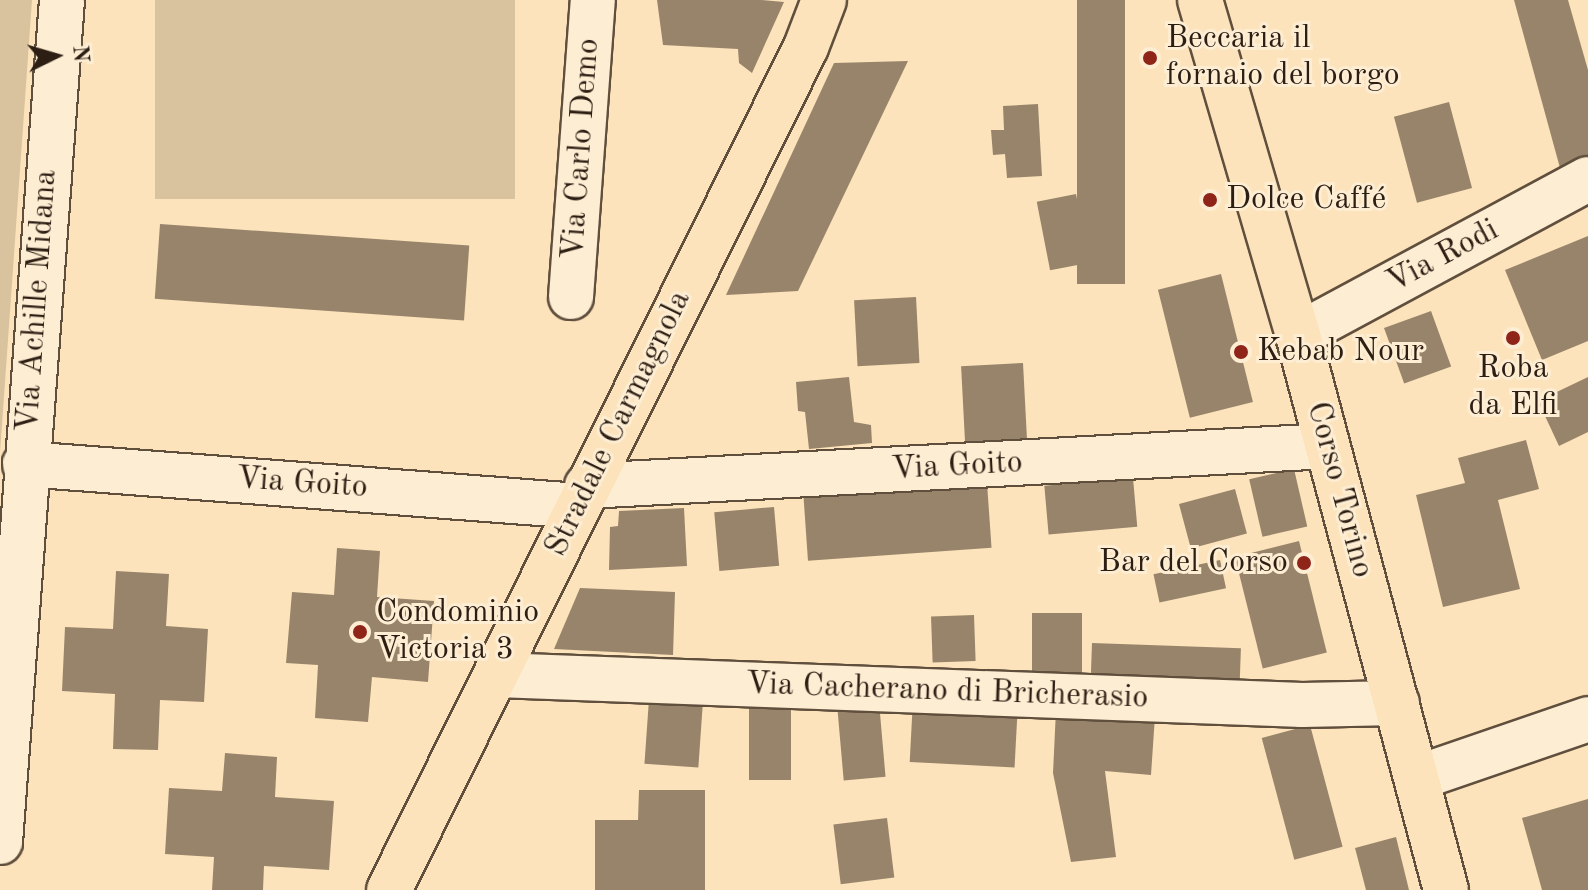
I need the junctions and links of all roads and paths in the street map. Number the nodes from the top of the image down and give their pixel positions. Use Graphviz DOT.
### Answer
graph roads {
  1 [pos="62,0"];
  2 [pos="593,0"];
  3 [pos="824,0"];
  4 [pos="1200,0"];
  5 [pos="1588,179"];
  6 [pos="571,297"];
  7 [pos="1298,335"];
  8 [pos="1327,446"];
  9 [pos="25,464"];
  10 [pos="583,496"];
  11 [pos="497,675"];
  12 [pos="1397,703"];
  13 [pos="1588,719"];
  14 [pos="1417,778"];
  15 [pos="0,842"];
  16 [pos="389,890"];
  17 [pos="1446,890"];
  1 -- 9 [label="street, Via Achille Midana"];
  2 -- 6 [label="street, Via Carlo Demo"];
  3 -- 10 [label="main road, Stradale Carmagnola"];
  4 -- 7 [label="main road, Corso Torino"];
  5 -- 7 [label="street, Via Rodi"];
  7 -- 8 [label="main road, Corso Torino"];
  8 -- 10 [label="street, Via Goito"];
  8 -- 12 [label="main road, Corso Torino"];
  9 -- 10 [label="street, Via Goito"];
  9 -- 15 [label="street, Via Achille Midana"];
  10 -- 11 [label="main road, Stradale Carmagnola"];
  11 -- 12 [label="street, Via Cacherano di Bricherasio"];
  11 -- 16 [label="main road, Stradale Carmagnola"];
  12 -- 14 [label="main road, Corso Torino"];
  13 -- 14 [label="street"];
  14 -- 17 [label="main road, Corso Torino"];
}
